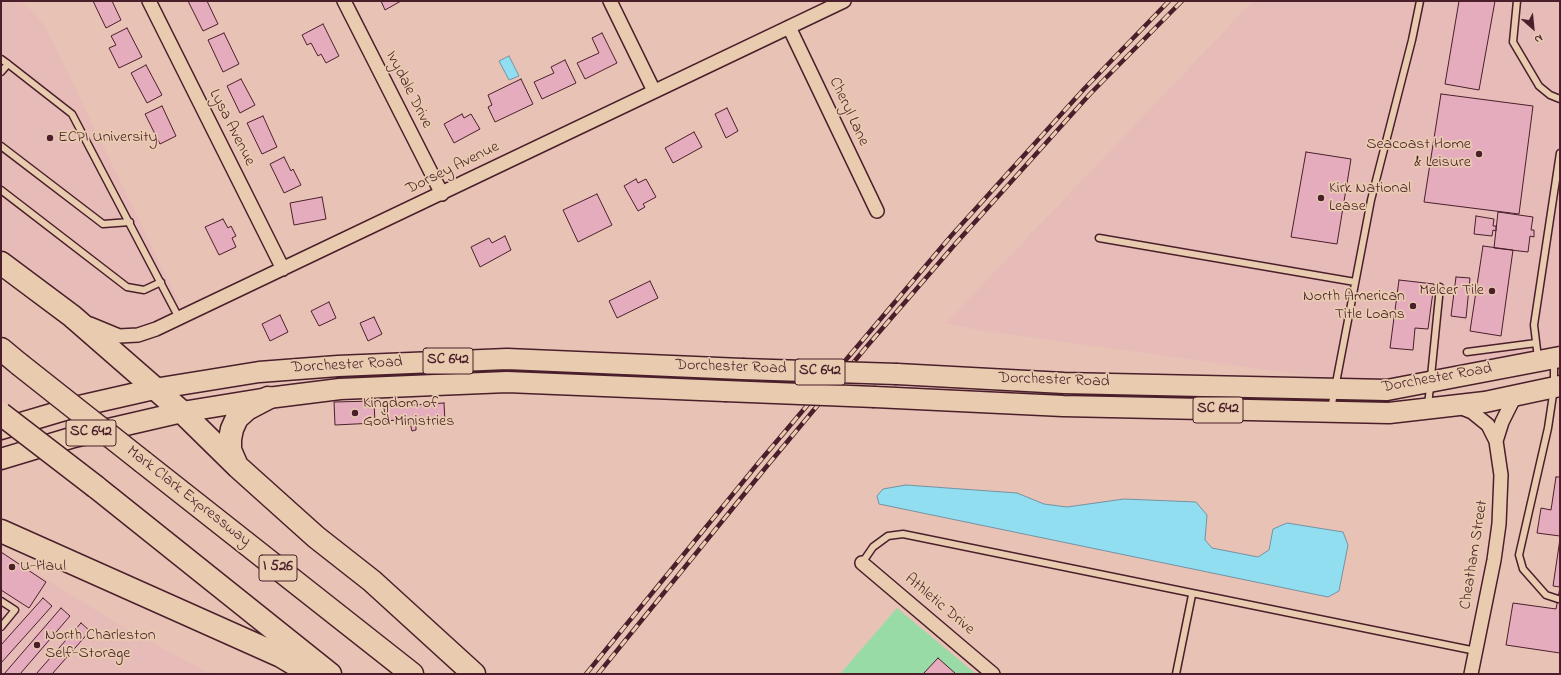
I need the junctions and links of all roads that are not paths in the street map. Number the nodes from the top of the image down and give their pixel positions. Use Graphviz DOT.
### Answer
graph roads {
  1 [pos="149,1"];
  2 [pos="344,1"];
  3 [pos="610,1"];
  4 [pos="844,1"];
  5 [pos="1420,1"];
  6 [pos="1517,1"];
  7 [pos="789,27"];
  8 [pos="1,58"];
  9 [pos="8,64"];
  10 [pos="1,72"];
  11 [pos="654,91"];
  12 [pos="1560,99"];
  13 [pos="1,146"];
  14 [pos="1560,153"];
  15 [pos="1,190"];
  16 [pos="442,194"];
  17 [pos="876,211"];
  18 [pos="130,222"];
  19 [pos="1099,238"];
  20 [pos="1,264"];
  21 [pos="283,269"];
  22 [pos="161,282"];
  23 [pos="1355,282"];
  24 [pos="1440,287"];
  25 [pos="72,316"];
  26 [pos="179,318"];
  27 [pos="1,350"];
  28 [pos="1467,352"];
  29 [pos="1547,355"];
  30 [pos="1430,380"];
  31 [pos="1557,387"];
  32 [pos="154,389"];
  33 [pos="1334,389"];
  34 [pos="1515,396"];
  35 [pos="268,398"];
  36 [pos="1456,406"];
  37 [pos="1428,409"];
  38 [pos="182,412"];
  39 [pos="1331,412"];
  40 [pos="1,414"];
  41 [pos="1,429"];
  42 [pos="1496,441"];
  43 [pos="1,458"];
  44 [pos="238,467"];
  45 [pos="1,531"];
  46 [pos="862,563"];
  47 [pos="1192,595"];
  48 [pos="1558,599"];
  49 [pos="1,601"];
  50 [pos="1,627"];
  51 [pos="1476,651"];
  52 [pos="473,673"];
  53 [pos="311,674"];
  54 [pos="330,674"];
  55 [pos="412,674"];
  56 [pos="993,674"];
  57 [pos="1176,674"];
  58 [pos="1471,674"];
  1 -- 21 [label="street, Lysa Avenue"];
  2 -- 16 [label="street, Ivydale Drive"];
  3 -- 11 [label="street"];
  4 -- 7 [label="street, Dorsey Avenue"];
  5 -- 23 [label="lane"];
  6 -- 12 [label="lane"];
  7 -- 11 [label="street, Dorsey Avenue"];
  7 -- 17 [label="street, Cheryl Lane"];
  8 -- 9 [label="lane"];
  9 -- 10 [label="lane"];
  9 -- 18 [label="lane"];
  11 -- 16 [label="street, Dorsey Avenue"];
  13 -- 18 [label="lane"];
  14 -- 29 [label="lane"];
  15 -- 22 [label="lane"];
  16 -- 21 [label="street, Dorsey Avenue"];
  18 -- 22 [label="lane"];
  19 -- 23 [label="lane"];
  20 -- 25 [label="highway"];
  21 -- 26 [label="street, Dorsey Avenue"];
  22 -- 26 [label="lane"];
  23 -- 33 [label="lane"];
  24 -- 30 [label="lane"];
  25 -- 26 [label="street, Dorsey Avenue"];
  25 -- 32 [label="highway"];
  27 -- 55 [label="highway, Mark Clark Expressway / I 526, bridge"];
  28 -- 29 [label="lane"];
  29 -- 30 [label="main road, Dorchester Road / SC 642"];
  29 -- 31 [label="lane"];
  30 -- 33 [label="main road, Dorchester Road / SC 642"];
  30 -- 37 [label="lane"];
  31 -- 34 [label="main road, Dorchester Road / SC 642"];
  31 -- 48 [label="lane"];
  32 -- 33 [label="main road, Dorchester Road / SC 642, bridge"];
  32 -- 38 [label="highway"];
  32 -- 41 [label="main road, Dorchester Road / SC 642"];
  33 -- 39 [label="lane"];
  34 -- 36 [label="main road, Dorchester Road / SC 642"];
  34 -- 42 [label="street, Cheatham Street"];
  35 -- 38 [label="main road, Dorchester Road / SC 642"];
  35 -- 39 [label="main road, Dorchester Road / SC 642, bridge"];
  35 -- 44 [label="highway"];
  36 -- 37 [label="main road, Dorchester Road / SC 642"];
  36 -- 42 [label="street, Cheatham Street"];
  37 -- 39 [label="main road, Dorchester Road / SC 642"];
  38 -- 43 [label="main road, Dorchester Road / SC 642"];
  38 -- 44 [label="highway"];
  40 -- 54 [label="highway, bridge"];
  42 -- 51 [label="street, Cheatham Street"];
  44 -- 52 [label="highway"];
  45 -- 53 [label="highway"];
  46 -- 47 [label="lane"];
  46 -- 56 [label="street, Athletic Drive"];
  47 -- 51 [label="lane"];
  47 -- 57 [label="lane"];
  49 -- 50 [label="lane"];
  51 -- 58 [label="street, Cheatham Street"];
}
